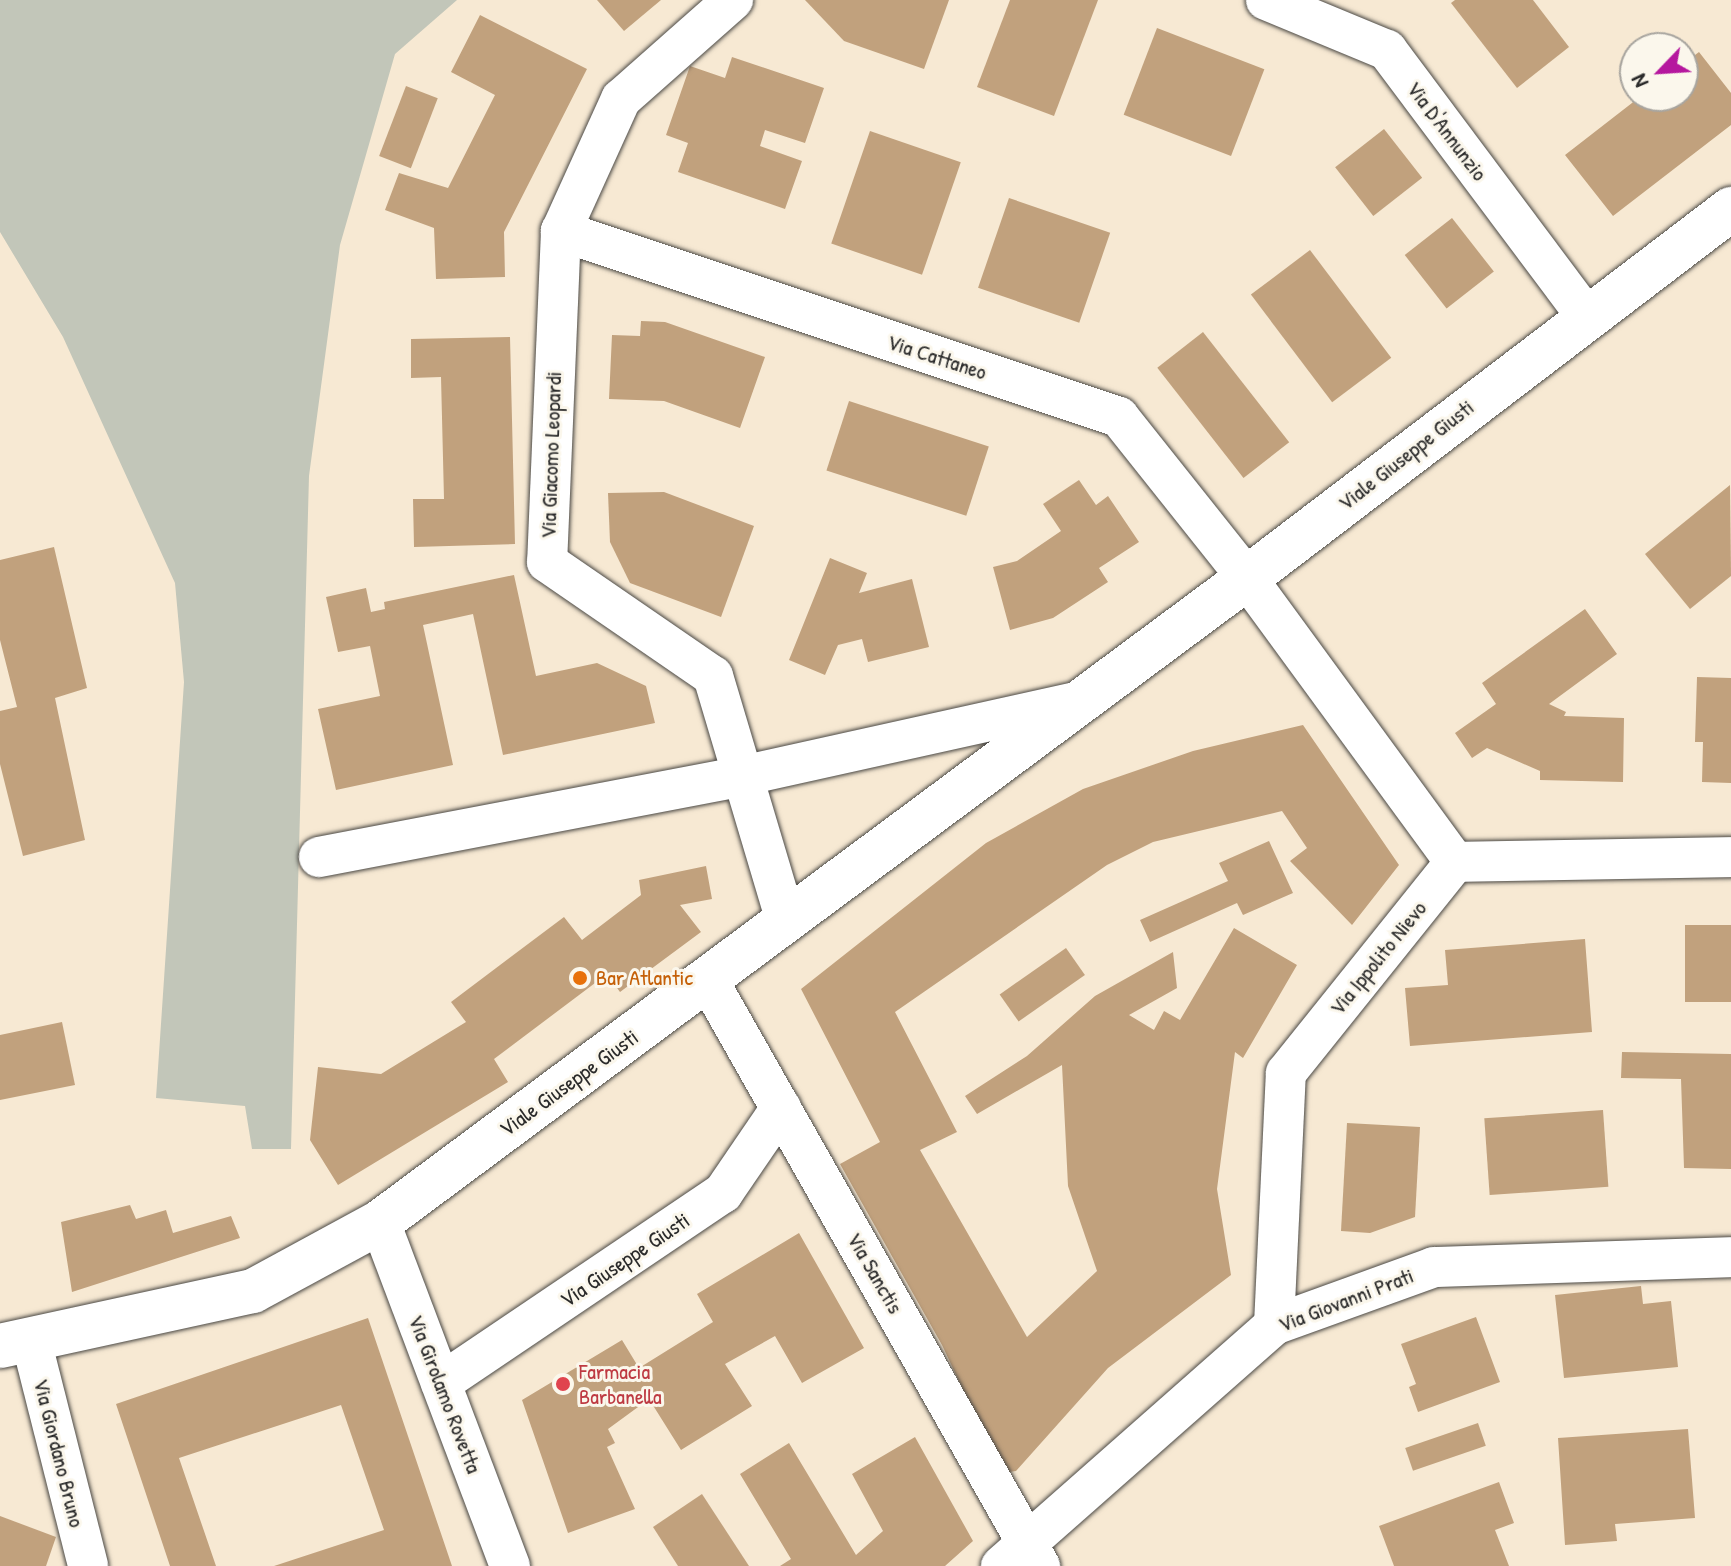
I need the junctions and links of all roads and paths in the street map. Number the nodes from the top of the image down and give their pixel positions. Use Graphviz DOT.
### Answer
graph roads {
  1 [pos="733,0"];
  2 [pos="1266,0"];
  3 [pos="1731,209"];
  4 [pos="561,231"];
  5 [pos="1586,316"];
  6 [pos="1247,578"];
  7 [pos="1080,701"];
  8 [pos="742,776"];
  9 [pos="319,857"];
  10 [pos="1731,857"];
  11 [pos="1455,862"];
  12 [pos="785,917"];
  13 [pos="708,980"];
  14 [pos="781,1108"];
  15 [pos="380,1222"];
  16 [pos="1731,1257"];
  17 [pos="1274,1325"];
  18 [pos="15,1343"];
  19 [pos="441,1383"];
  20 [pos="1023,1559"];
  21 [pos="88,1566"];
  22 [pos="510,1566"];
  1 -- 4 [label="street, Via Giacomo Leopardi"];
  2 -- 5 [label="street, Via D'Annunzio"];
  3 -- 5 [label="street, Viale Giuseppe Giusti"];
  4 -- 6 [label="street, Via Cattaneo"];
  4 -- 8 [label="street, Via Giacomo Leopardi"];
  5 -- 6 [label="street, Viale Giuseppe Giusti"];
  6 -- 7 [label="street, Viale Giuseppe Giusti"];
  6 -- 11 [label="street, Via Cattaneo"];
  7 -- 8 [label="street, Viale Giuseppe Giusti"];
  7 -- 12 [label="street, Viale Giuseppe Giusti"];
  8 -- 9 [label="street, Viale Giuseppe Giusti"];
  8 -- 12 [label="street, Via Giacomo Leopardi"];
  10 -- 11 [label="street"];
  11 -- 17 [label="street, Via Ippolito Nievo"];
  12 -- 13 [label="street, Viale Giuseppe Giusti"];
  13 -- 14 [label="street, Via Sanctis"];
  13 -- 15 [label="street, Viale Giuseppe Giusti"];
  14 -- 19 [label="street, Via Giuseppe Giusti"];
  14 -- 20 [label="street, Via Sanctis"];
  15 -- 18 [label="street, Viale Giuseppe Giusti"];
  15 -- 19 [label="street, Via Girolamo Rovetta"];
  16 -- 17 [label="street, Via Giovanni Prati"];
  17 -- 20 [label="street, Via Giovanni Prati"];
  18 -- 21 [label="street, Via Giordano Bruno"];
  19 -- 22 [label="street, Via Girolamo Rovetta"];
}
